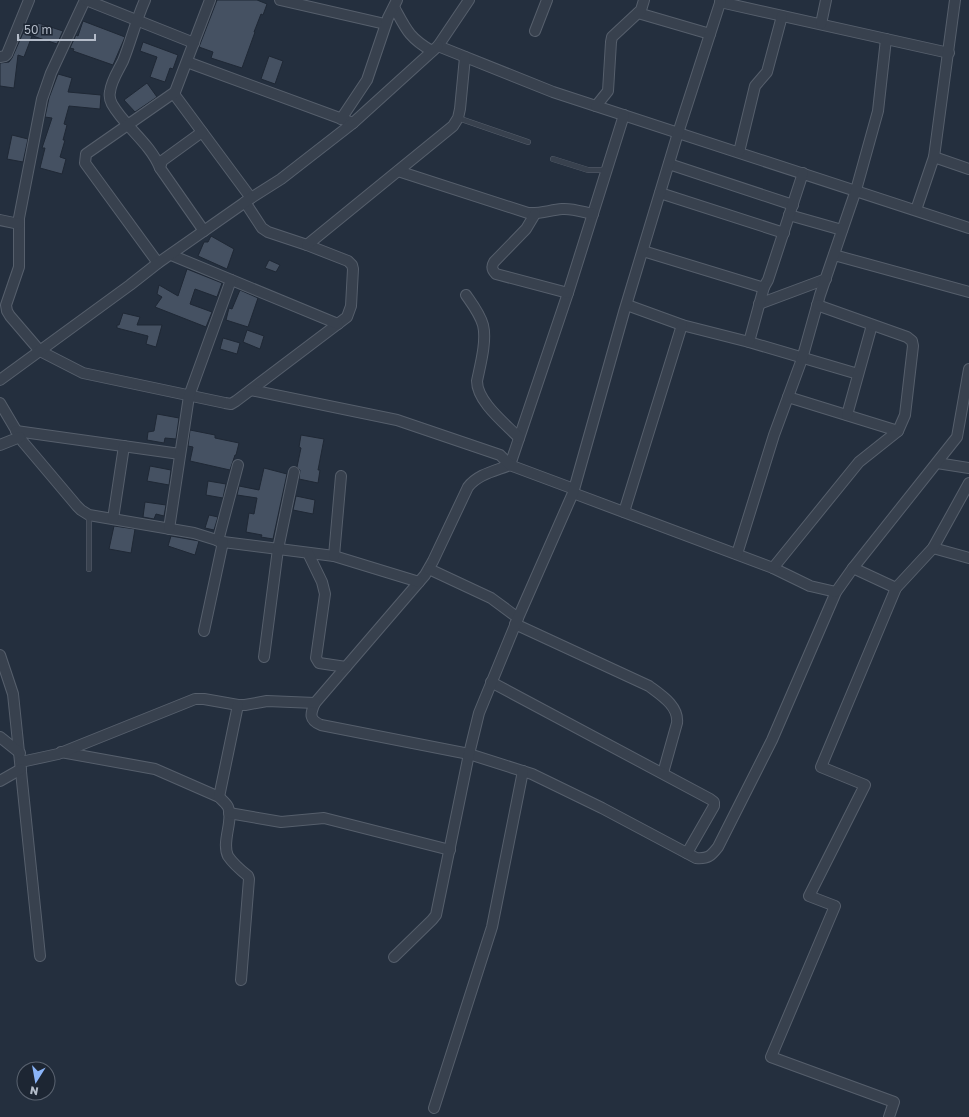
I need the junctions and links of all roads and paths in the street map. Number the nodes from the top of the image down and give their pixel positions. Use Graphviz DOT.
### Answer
graph roads {
  1 [pos="29,0"];
  2 [pos="86,0"];
  3 [pos="145,0"];
  4 [pos="210,0"];
  5 [pos="280,0"];
  6 [pos="469,0"];
  7 [pos="547,0"];
  8 [pos="644,0"];
  9 [pos="826,0"];
  10 [pos="956,0"];
  11 [pos="721,1"];
  12 [pos="395,3"];
  13 [pos="638,13"];
  14 [pos="782,16"];
  15 [pos="136,20"];
  16 [pos="385,24"];
  17 [pos="821,24"];
  18 [pos="535,32"];
  19 [pos="710,34"];
  20 [pos="886,39"];
  21 [pos="194,43"];
  22 [pos="435,49"];
  23 [pos="949,53"];
  24 [pos="0,57"];
  25 [pos="465,57"];
  26 [pos="187,62"];
  27 [pos="174,94"];
  28 [pos="596,106"];
  29 [pos="624,115"];
  30 [pos="458,118"];
  31 [pos="340,119"];
  32 [pos="353,123"];
  33 [pos="128,125"];
  34 [pos="202,132"];
  35 [pos="678,132"];
  36 [pos="528,142"];
  37 [pos="739,152"];
  38 [pos="934,157"];
  39 [pos="553,159"];
  40 [pos="669,164"];
  41 [pos="160,168"];
  42 [pos="969,169"];
  43 [pos="606,170"];
  44 [pos="398,171"];
  45 [pos="804,173"];
  46 [pos="856,190"];
  47 [pos="660,193"];
  48 [pos="248,200"];
  49 [pos="793,205"];
  50 [pos="916,210"];
  51 [pos="534,214"];
  52 [pos="593,214"];
  53 [pos="790,215"];
  54 [pos="0,220"];
  55 [pos="19,224"];
  56 [pos="969,228"];
  57 [pos="842,230"];
  58 [pos="204,231"];
  59 [pos="784,233"];
  60 [pos="307,245"];
  61 [pos="643,251"];
  62 [pos="171,255"];
  63 [pos="834,255"];
  64 [pos="158,263"];
  65 [pos="826,279"];
  66 [pos="231,280"];
  67 [pos="764,286"];
  68 [pos="969,292"];
  69 [pos="568,293"];
  70 [pos="466,295"];
  71 [pos="759,304"];
  72 [pos="627,305"];
  73 [pos="817,305"];
  74 [pos="338,324"];
  75 [pos="682,325"];
  76 [pos="872,325"];
  77 [pos="749,342"];
  78 [pos="40,351"];
  79 [pos="802,358"];
  80 [pos="969,369"];
  81 [pos="858,374"];
  82 [pos="0,380"];
  83 [pos="251,390"];
  84 [pos="189,396"];
  85 [pos="788,397"];
  86 [pos="0,403"];
  87 [pos="847,415"];
  88 [pos="898,431"];
  89 [pos="18,434"];
  90 [pos="519,438"];
  91 [pos="0,445"];
  92 [pos="124,446"];
  93 [pos="180,454"];
  94 [pos="936,463"];
  95 [pos="238,465"];
  96 [pos="510,465"];
  97 [pos="969,468"];
  98 [pos="294,472"];
  99 [pos="342,476"];
  100 [pos="969,483"];
  101 [pos="574,491"];
  102 [pos="624,512"];
  103 [pos="89,515"];
  104 [pos="112,519"];
  105 [pos="169,529"];
  106 [pos="221,541"];
  107 [pos="933,548"];
  108 [pos="278,549"];
  109 [pos="308,553"];
  110 [pos="737,554"];
  111 [pos="334,556"];
  112 [pos="969,558"];
  113 [pos="773,568"];
  114 [pos="853,568"];
  115 [pos="89,569"];
  116 [pos="429,569"];
  117 [pos="419,582"];
  118 [pos="896,588"];
  119 [pos="836,592"];
  120 [pos="517,621"];
  121 [pos="204,631"];
  122 [pos="0,655"];
  123 [pos="264,657"];
  124 [pos="346,667"];
  125 [pos="491,682"];
  126 [pos="315,703"];
  127 [pos="238,705"];
  128 [pos="0,737"];
  129 [pos="61,752"];
  130 [pos="469,754"];
  131 [pos="21,762"];
  132 [pos="523,771"];
  133 [pos="663,773"];
  134 [pos="0,781"];
  135 [pos="219,797"];
  136 [pos="229,813"];
  137 [pos="450,850"];
  138 [pos="687,853"];
  139 [pos="40,956"];
  140 [pos="394,957"];
  141 [pos="241,980"];
  142 [pos="434,1108"];
  143 [pos="889,1117"];
  1 -- 24 [label="street"];
  2 -- 15 [label="street"];
  2 -- 55 [label="street"];
  3 -- 15 [label="street"];
  4 -- 21 [label="street"];
  5 -- 16 [label="street"];
  6 -- 22 [label="street"];
  7 -- 18 [label="street"];
  8 -- 13 [label="street"];
  9 -- 17 [label="street"];
  10 -- 23 [label="street"];
  11 -- 14 [label="street"];
  11 -- 19 [label="street"];
  12 -- 16 [label="street"];
  12 -- 22 [label="street"];
  13 -- 19 [label="street"];
  13 -- 28 [label="street"];
  14 -- 17 [label="street"];
  14 -- 37 [label="street"];
  15 -- 21 [label="street"];
  15 -- 33 [label="street"];
  16 -- 31 [label="street"];
  17 -- 20 [label="street"];
  19 -- 35 [label="street"];
  20 -- 23 [label="street"];
  20 -- 46 [label="street"];
  21 -- 26 [label="street"];
  22 -- 25 [label="street"];
  22 -- 32 [label="street"];
  23 -- 38 [label="street"];
  25 -- 28 [label="street"];
  25 -- 30 [label="street"];
  26 -- 27 [label="street"];
  26 -- 31 [label="street"];
  27 -- 33 [label="street"];
  27 -- 34 [label="street"];
  28 -- 29 [label="street"];
  29 -- 35 [label="street"];
  29 -- 43 [label="street"];
  30 -- 36 [label="lane"];
  30 -- 44 [label="street"];
  31 -- 32 [label="street"];
  32 -- 48 [label="street"];
  33 -- 41 [label="street"];
  33 -- 64 [label="street"];
  34 -- 41 [label="street"];
  34 -- 48 [label="street"];
  35 -- 37 [label="street"];
  35 -- 40 [label="street"];
  37 -- 45 [label="street"];
  38 -- 42 [label="street"];
  38 -- 50 [label="street"];
  39 -- 43 [label="lane"];
  40 -- 47 [label="street"];
  40 -- 49 [label="street"];
  41 -- 58 [label="street"];
  43 -- 52 [label="street"];
  44 -- 51 [label="street"];
  44 -- 60 [label="street"];
  45 -- 46 [label="street"];
  45 -- 49 [label="street"];
  46 -- 50 [label="street"];
  46 -- 57 [label="street"];
  47 -- 59 [label="street"];
  47 -- 61 [label="street"];
  48 -- 58 [label="street"];
  48 -- 60 [label="street"];
  49 -- 53 [label="street"];
  50 -- 56 [label="street"];
  51 -- 52 [label="street"];
  51 -- 69 [label="street"];
  52 -- 69 [label="street"];
  53 -- 57 [label="street"];
  53 -- 59 [label="street"];
  54 -- 55 [label="street"];
  55 -- 78 [label="street"];
  57 -- 63 [label="street"];
  58 -- 62 [label="street"];
  59 -- 67 [label="street"];
  60 -- 74 [label="street"];
  61 -- 67 [label="street"];
  61 -- 72 [label="street"];
  62 -- 64 [label="street"];
  62 -- 66 [label="street"];
  63 -- 65 [label="street"];
  63 -- 68 [label="street"];
  64 -- 78 [label="street"];
  65 -- 71 [label="street"];
  65 -- 73 [label="street"];
  66 -- 74 [label="street"];
  66 -- 84 [label="street"];
  67 -- 71 [label="street"];
  69 -- 90 [label="street"];
  70 -- 90 [label="street"];
  71 -- 77 [label="street"];
  72 -- 75 [label="street"];
  72 -- 101 [label="street"];
  73 -- 76 [label="street"];
  73 -- 79 [label="street"];
  74 -- 83 [label="street"];
  75 -- 77 [label="street"];
  75 -- 102 [label="street"];
  76 -- 81 [label="street"];
  76 -- 88 [label="street"];
  77 -- 79 [label="street"];
  78 -- 82 [label="street"];
  78 -- 84 [label="street"];
  79 -- 81 [label="street"];
  79 -- 85 [label="street"];
  80 -- 94 [label="street"];
  81 -- 87 [label="street"];
  83 -- 84 [label="street"];
  83 -- 96 [label="street"];
  84 -- 93 [label="street"];
  85 -- 87 [label="street"];
  85 -- 110 [label="street"];
  86 -- 89 [label="street"];
  87 -- 88 [label="street"];
  88 -- 113 [label="street"];
  89 -- 91 [label="street"];
  89 -- 92 [label="street"];
  89 -- 103 [label="street"];
  90 -- 96 [label="street"];
  92 -- 93 [label="street"];
  92 -- 104 [label="street"];
  93 -- 105 [label="street"];
  94 -- 97 [label="street"];
  94 -- 114 [label="street"];
  95 -- 106 [label="street"];
  96 -- 101 [label="street"];
  96 -- 116 [label="street"];
  98 -- 108 [label="street"];
  99 -- 111 [label="street"];
  100 -- 107 [label="street"];
  101 -- 102 [label="street"];
  101 -- 120 [label="street"];
  102 -- 110 [label="street"];
  103 -- 104 [label="street"];
  103 -- 115 [label="lane"];
  104 -- 105 [label="street"];
  105 -- 106 [label="street"];
  106 -- 108 [label="street"];
  106 -- 121 [label="street"];
  107 -- 112 [label="street"];
  107 -- 118 [label="street"];
  108 -- 109 [label="street"];
  108 -- 123 [label="street"];
  109 -- 111 [label="street"];
  109 -- 124 [label="street"];
  110 -- 113 [label="street"];
  111 -- 117 [label="street"];
  113 -- 119 [label="street"];
  114 -- 118 [label="street"];
  114 -- 119 [label="street"];
  116 -- 117 [label="street"];
  116 -- 120 [label="street"];
  117 -- 124 [label="street"];
  118 -- 143 [label="street"];
  119 -- 138 [label="street"];
  120 -- 125 [label="street"];
  120 -- 133 [label="street"];
  122 -- 131 [label="street"];
  124 -- 126 [label="street"];
  125 -- 130 [label="street"];
  125 -- 133 [label="street"];
  126 -- 127 [label="street"];
  126 -- 130 [label="street"];
  127 -- 129 [label="street"];
  127 -- 135 [label="street"];
  128 -- 131 [label="street"];
  129 -- 131 [label="street"];
  129 -- 135 [label="street"];
  130 -- 132 [label="street"];
  130 -- 137 [label="street"];
  131 -- 134 [label="street"];
  131 -- 139 [label="street"];
  132 -- 138 [label="street"];
  132 -- 142 [label="street"];
  133 -- 138 [label="street"];
  135 -- 136 [label="street"];
  136 -- 137 [label="street"];
  136 -- 141 [label="street"];
  137 -- 140 [label="street"];
}
